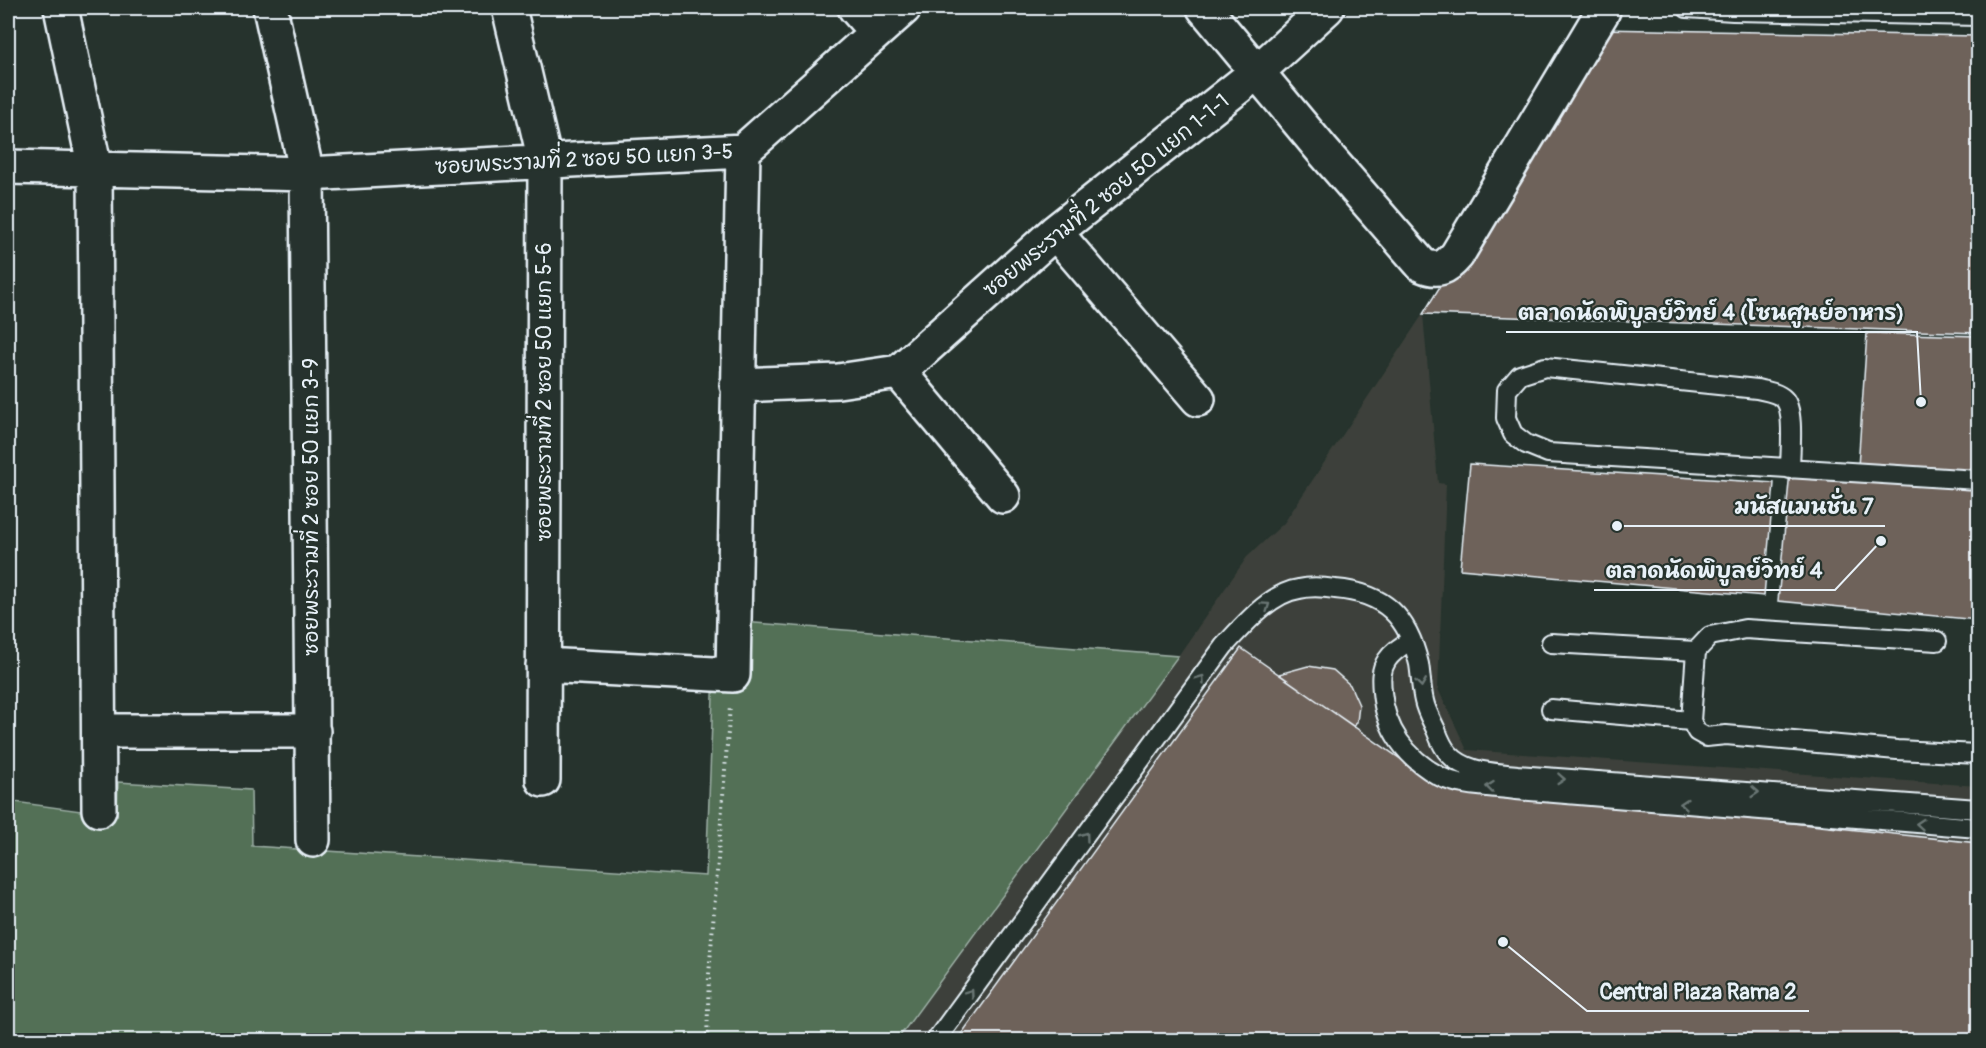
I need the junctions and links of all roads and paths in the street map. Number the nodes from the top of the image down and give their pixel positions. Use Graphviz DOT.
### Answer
graph roads {
  1 [pos="61,8"];
  2 [pos="270,8"];
  3 [pos="509,8"];
  4 [pos="855,8"];
  5 [pos="904,8"];
  6 [pos="1204,8"];
  7 [pos="1328,8"];
  8 [pos="1603,8"];
  9 [pos="1687,8"];
  10 [pos="1978,16"];
  11 [pos="876,32"];
  12 [pos="1257,72"];
  13 [pos="743,151"];
  14 [pos="545,161"];
  15 [pos="8,167"];
  16 [pos="95,169"];
  17 [pos="307,174"];
  18 [pos="1055,232"];
  19 [pos="899,372"];
  20 [pos="737,385"];
  21 [pos="1198,399"];
  22 [pos="1791,469"];
  23 [pos="1978,480"];
  24 [pos="1003,496"];
  25 [pos="1412,640"];
  26 [pos="1937,641"];
  27 [pos="1551,643"];
  28 [pos="1696,651"];
  29 [pos="543,665"];
  30 [pos="733,675"];
  31 [pos="1551,709"];
  32 [pos="1691,721"];
  33 [pos="99,730"];
  34 [pos="313,731"];
  35 [pos="1978,754"];
  36 [pos="543,780"];
  37 [pos="1978,809"];
  38 [pos="99,810"];
  39 [pos="1978,828"];
  40 [pos="313,840"];
  41 [pos="707,1041"];
  42 [pos="936,1041"];
  1 -- 16 [label="street"];
  2 -- 17 [label="street, ซอยพระรามที่ 2 ซอย 50 แยก 3-9"];
  3 -- 14 [label="street, ซอยพระรามที่ 2 ซอย 50 แยก 5-6"];
  4 -- 11 [label="street"];
  5 -- 11 [label="street"];
  6 -- 12 [label="street"];
  7 -- 12 [label="street, ซอยพระรามที่ 2 ซอย 50 แยก 1-1-1"];
  8 -- 12 [label="street"];
  9 -- 10 [label="lane"];
  11 -- 13 [label="street"];
  12 -- 18 [label="street, ซอยพระรามที่ 2 ซอย 50 แยก 1-1-1"];
  13 -- 14 [label="street, ซอยพระรามที่ 2 ซอย 50 แยก 3-5"];
  13 -- 20 [label="street, ซอยพระรามที่ 2 ซอย 50 แยก 3-5"];
  14 -- 17 [label="street, ซอยพระรามที่ 2 ซอย 50 แยก 3-5"];
  14 -- 29 [label="street, ซอยพระรามที่ 2 ซอย 50 แยก 5-6"];
  15 -- 16 [label="street, ซอยพระรามที่ 2 ซอย 50 แยก 3-5"];
  16 -- 17 [label="street, ซอยพระรามที่ 2 ซอย 50 แยก 3-5"];
  16 -- 33 [label="street"];
  17 -- 34 [label="street, ซอยพระรามที่ 2 ซอย 50 แยก 3-9"];
  18 -- 19 [label="street, ซอยพระรามที่ 2 ซอย 50 แยก 1-1-1"];
  18 -- 21 [label="street"];
  19 -- 20 [label="street"];
  19 -- 24 [label="street"];
  20 -- 30 [label="street, ซอยพระรามที่ 2 ซอย 50 แยก 3-5"];
  22 -- 22 [label="lane"];
  22 -- 23 [label="lane"];
  25 -- 37 [label="lane, one-way"];
  39 -- 25 [label="lane, one-way"];
  42 -- 25 [label="lane, one-way"];
  26 -- 28 [label="lane"];
  27 -- 28 [label="lane"];
  28 -- 32 [label="lane"];
  29 -- 30 [label="street"];
  29 -- 36 [label="street, ซอยพระรามที่ 2 ซอย 50 แยก 5-6"];
  30 -- 41 [label="path"];
  31 -- 32 [label="lane"];
  32 -- 35 [label="lane"];
  33 -- 34 [label="street"];
  33 -- 38 [label="street"];
  34 -- 40 [label="street, ซอยพระรามที่ 2 ซอย 50 แยก 3-9"];
}
